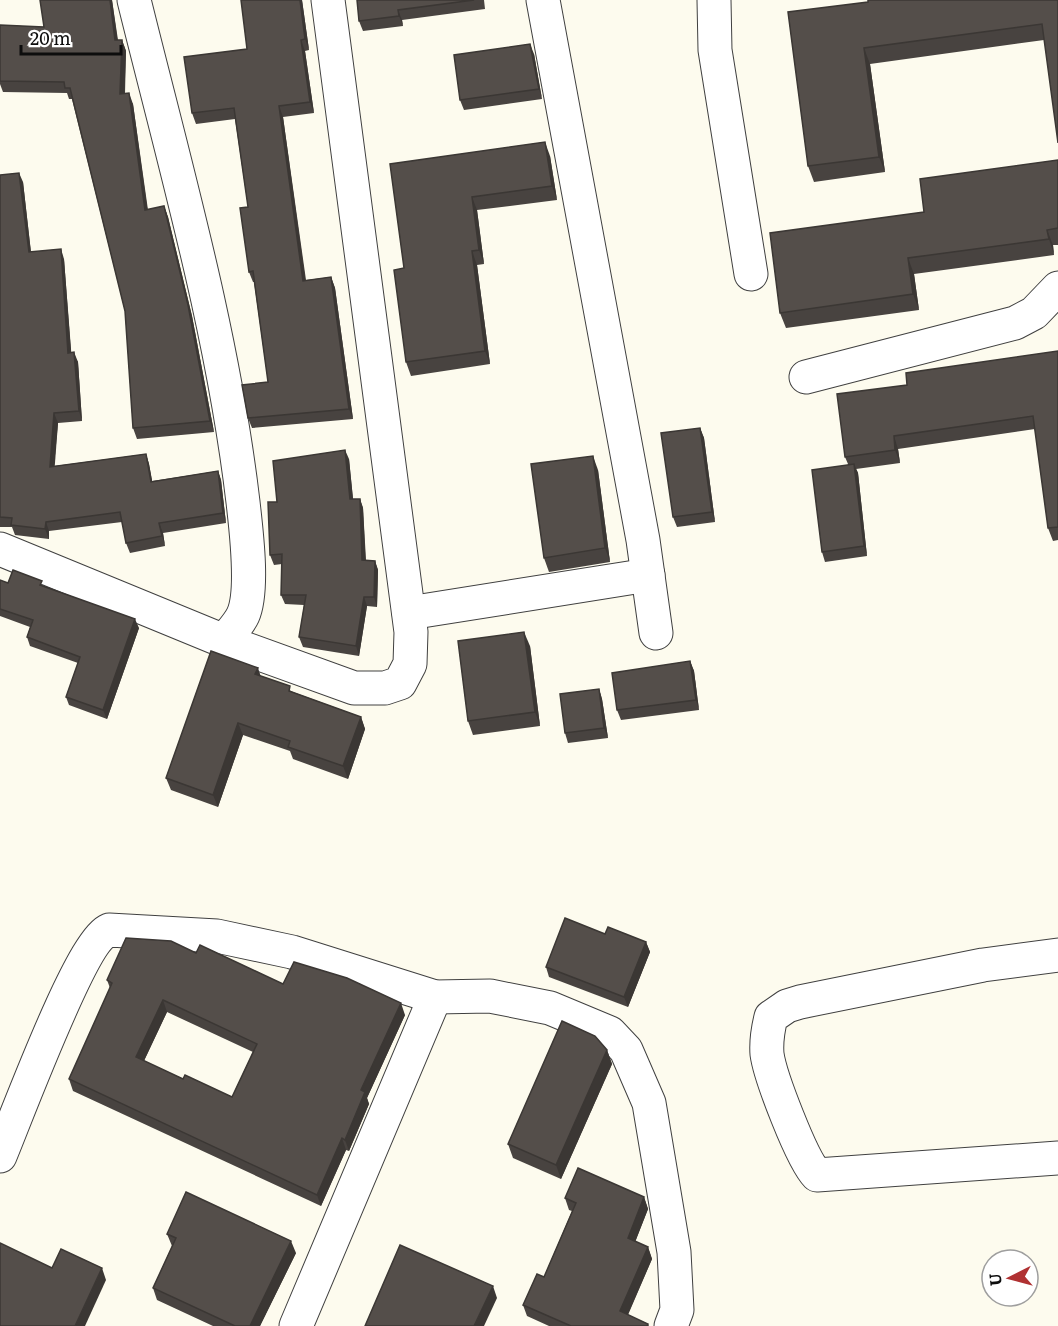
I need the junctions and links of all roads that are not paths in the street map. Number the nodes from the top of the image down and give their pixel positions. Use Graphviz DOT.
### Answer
graph roads {
  1 [pos="135,0"];
  2 [pos="328,0"];
  3 [pos="543,0"];
  4 [pos="714,0"];
  5 [pos="751,273"];
  6 [pos="1058,288"];
  7 [pos="806,377"];
  8 [pos="0,549"];
  9 [pos="648,575"];
  10 [pos="409,613"];
  11 [pos="656,633"];
  12 [pos="224,641"];
  13 [pos="1058,955"];
  14 [pos="435,997"];
  15 [pos="0,1156"];
  16 [pos="1058,1158"];
  17 [pos="681,1321"];
  18 [pos="296,1326"];
  1 -- 12 [label="street"];
  2 -- 10 [label="street"];
  3 -- 9 [label="street"];
  4 -- 5 [label="street"];
  6 -- 7 [label="street"];
  8 -- 12 [label="street"];
  9 -- 10 [label="street"];
  9 -- 11 [label="street"];
  10 -- 12 [label="street"];
  13 -- 16 [label="street"];
  14 -- 15 [label="street"];
  14 -- 17 [label="street"];
  14 -- 18 [label="street"];
}
